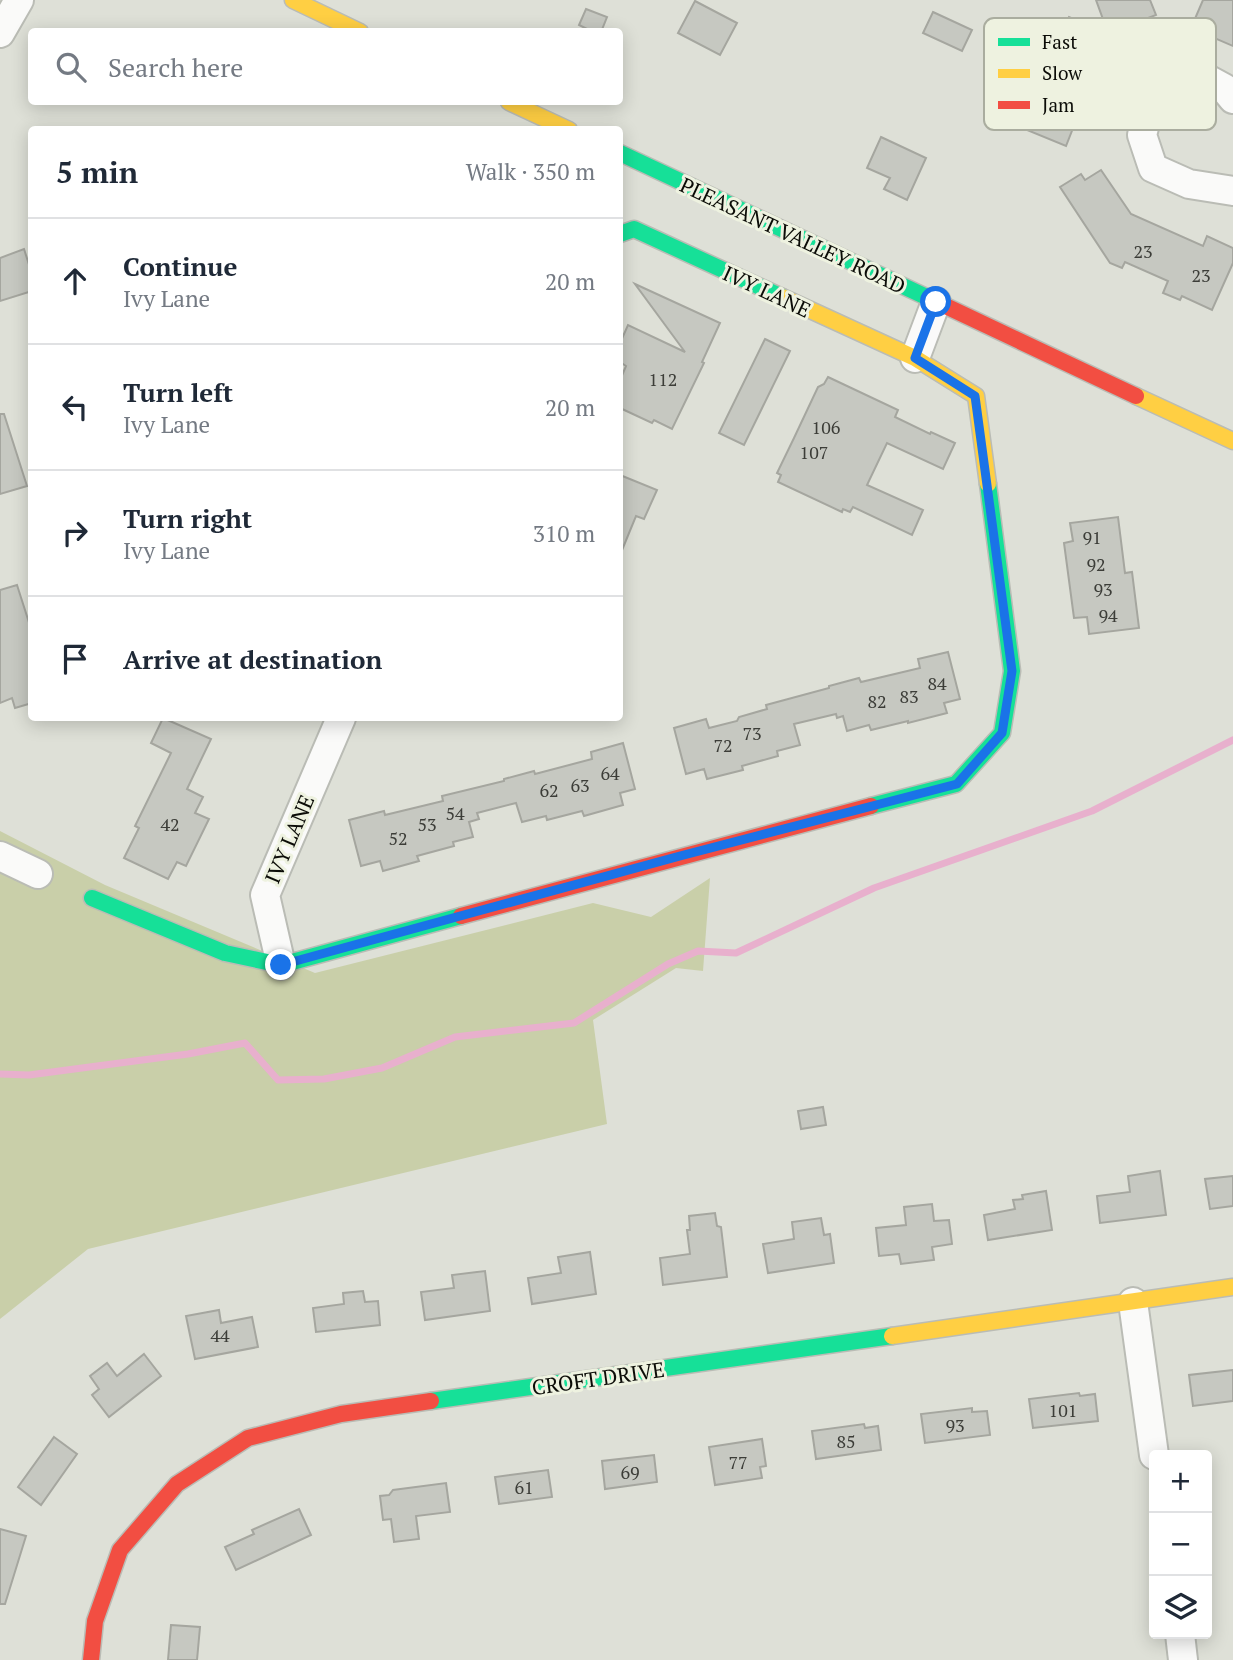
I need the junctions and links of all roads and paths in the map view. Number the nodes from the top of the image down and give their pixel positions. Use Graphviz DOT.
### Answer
graph roads {
  1 [pos="19,0"];
  2 [pos="293,0"];
  3 [pos="352,28"];
  4 [pos="0,33"];
  5 [pos="1216,84"];
  6 [pos="1233,99"];
  7 [pos="515,105"];
  8 [pos="560,126"];
  9 [pos="1143,130"];
  10 [pos="623,154"];
  11 [pos="1233,191"];
  12 [pos="623,233"];
  13 [pos="936,302"];
  14 [pos="915,358"];
  15 [pos="1233,441"];
  16 [pos="340,721"];
  17 [pos="0,856"];
  18 [pos="38,874"];
  19 [pos="93,898"];
  20 [pos="281,965"];
  21 [pos="1233,1287"];
  22 [pos="1133,1302"];
  23 [pos="1153,1450"];
  24 [pos="1181,1639"];
  25 [pos="91,1660"];
  26 [pos="1183,1660"];
  1 -- 4 [label="street"];
  2 -- 3 [label="street"];
  5 -- 6 [label="street"];
  7 -- 8 [label="street"];
  9 -- 11 [label="street"];
  10 -- 13 [label="street, PLEASANT VALLEY ROAD"];
  12 -- 14 [label="street, IVY LANE"];
  13 -- 14 [label="street"];
  13 -- 15 [label="street, PLEASANT VALLEY ROAD"];
  14 -- 20 [label="street, IVY LANE"];
  16 -- 20 [label="street, IVY LANE"];
  17 -- 18 [label="street"];
  19 -- 20 [label="street, IVY LANE"];
  21 -- 22 [label="street, CROFT DRIVE"];
  22 -- 23 [label="street"];
  22 -- 25 [label="street, CROFT DRIVE"];
  24 -- 26 [label="street"];
}
